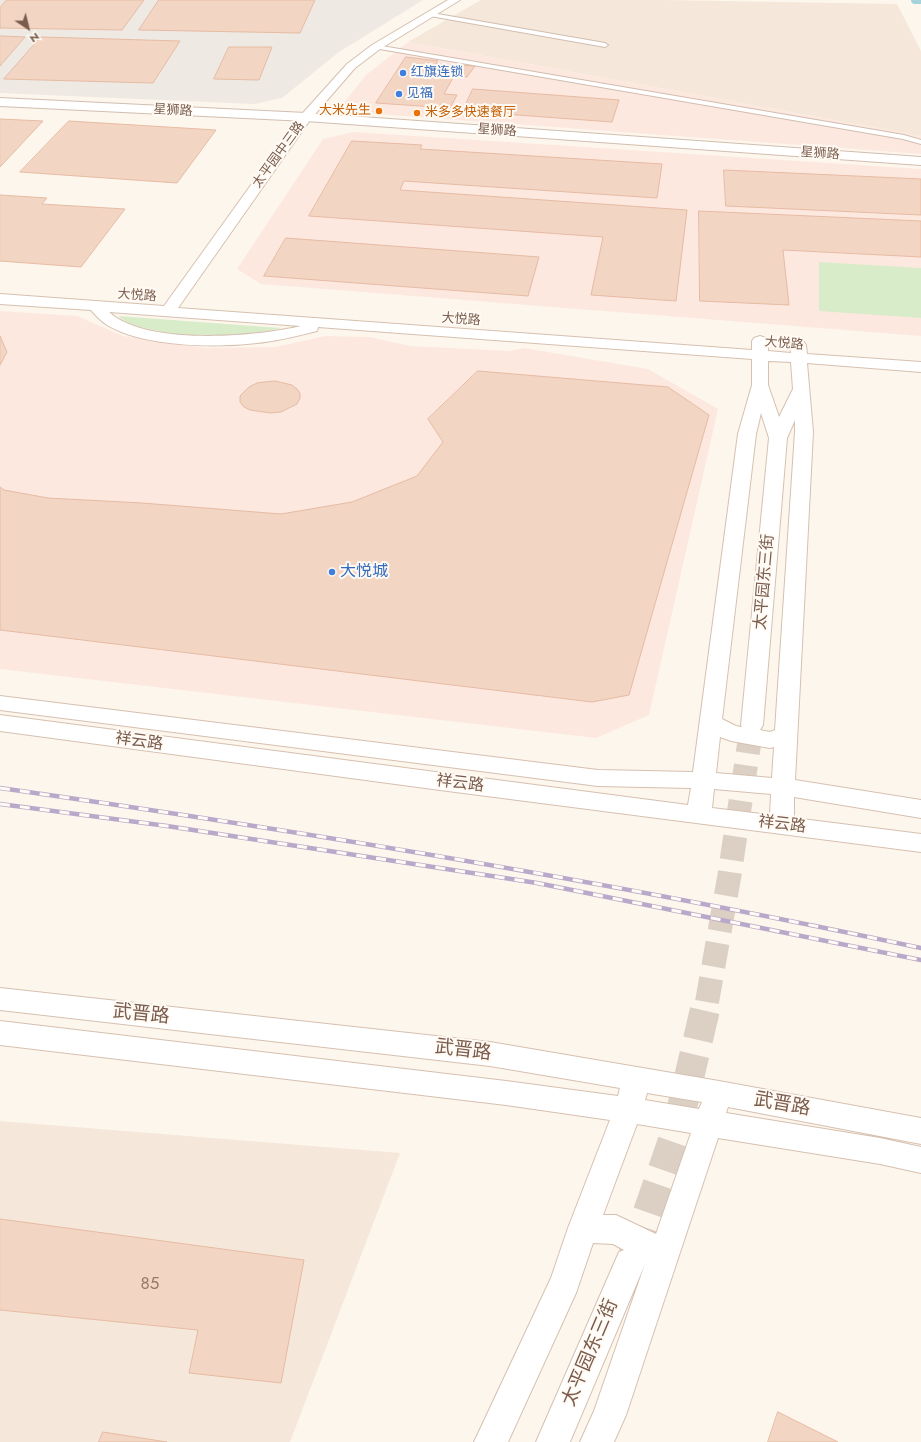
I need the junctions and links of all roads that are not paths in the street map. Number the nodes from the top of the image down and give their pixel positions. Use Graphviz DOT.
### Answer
graph roads {
  1 [pos="439,0"];
  2 [pos="455,0"];
  3 [pos="432,15"];
  4 [pos="605,45"];
  5 [pos="376,47"];
  6 [pos="0,102"];
  7 [pos="300,117"];
  8 [pos="921,142"];
  9 [pos="921,161"];
  10 [pos="243,185"];
  11 [pos="0,287"];
  12 [pos="0,299"];
  13 [pos="156,304"];
  14 [pos="95,305"];
  15 [pos="172,305"];
  16 [pos="328,323"];
  17 [pos="759,348"];
  18 [pos="799,352"];
  19 [pos="921,354"];
  20 [pos="921,367"];
  21 [pos="760,385"];
  22 [pos="800,390"];
  23 [pos="778,438"];
  24 [pos="0,703"];
  25 [pos="710,722"];
  26 [pos="0,723"];
  27 [pos="752,725"];
  28 [pos="786,735"];
  29 [pos="702,780"];
  30 [pos="783,787"];
  31 [pos="921,809"];
  32 [pos="699,814"];
  33 [pos="782,825"];
  34 [pos="921,843"];
  35 [pos="0,1000"];
  36 [pos="0,1033"];
  37 [pos="637,1079"];
  38 [pos="720,1093"];
  39 [pos="628,1110"];
  40 [pos="710,1124"];
  41 [pos="921,1131"];
  42 [pos="921,1160"];
  43 [pos="583,1228"];
  44 [pos="662,1260"];
  45 [pos="630,1264"];
  46 [pos="491,1442"];
  47 [pos="553,1442"];
  48 [pos="597,1442"];
  1 -- 7 [label="street, 太平园中三路"];
  2 -- 3 [label="street, 太平园中三路"];
  3 -- 4 [label="lane"];
  3 -- 5 [label="street, 太平园中三路"];
  5 -- 7 [label="street, 太平园中三路"];
  5 -- 8 [label="lane"];
  6 -- 7 [label="street, 星狮路"];
  7 -- 9 [label="street, 星狮路"];
  7 -- 10 [label="street, 太平园中三路"];
  7 -- 15 [label="street, 太平园中三路"];
  11 -- 13 [label="street, 大悦路"];
  12 -- 14 [label="street"];
  13 -- 14 [label="street"];
  13 -- 15 [label="street"];
  14 -- 16 [label="street"];
  15 -- 16 [label="street"];
  15 -- 17 [label="street, 大悦路"];
  16 -- 17 [label="street"];
  17 -- 18 [label="street"];
  17 -- 21 [label="street"];
  18 -- 19 [label="street, 大悦路"];
  18 -- 20 [label="street"];
  18 -- 22 [label="street"];
  21 -- 23 [label="street"];
  21 -- 25 [label="street"];
  22 -- 23 [label="street"];
  22 -- 28 [label="street"];
  23 -- 27 [label="street, 太平园东三街"];
  24 -- 29 [label="street, 祥云路"];
  25 -- 28 [label="street"];
  25 -- 29 [label="street"];
  26 -- 32 [label="street, 祥云路"];
  28 -- 30 [label="street"];
  29 -- 30 [label="street, 祥云路"];
  29 -- 32 [label="street"];
  30 -- 31 [label="street, 祥云路"];
  30 -- 33 [label="street"];
  32 -- 33 [label="street, 祥云路"];
  33 -- 34 [label="street, 祥云路"];
  35 -- 37 [label="street, 武晋路"];
  36 -- 39 [label="street, 武晋路"];
  37 -- 38 [label="street, 武晋路"];
  37 -- 39 [label="street"];
  38 -- 40 [label="street"];
  38 -- 41 [label="street, 武晋路"];
  39 -- 40 [label="street, 武晋路"];
  39 -- 43 [label="street"];
  40 -- 42 [label="street, 武晋路"];
  40 -- 44 [label="street"];
  43 -- 44 [label="street"];
  43 -- 46 [label="street"];
  44 -- 48 [label="street"];
  45 -- 47 [label="street, 太平园东三街"];
}
